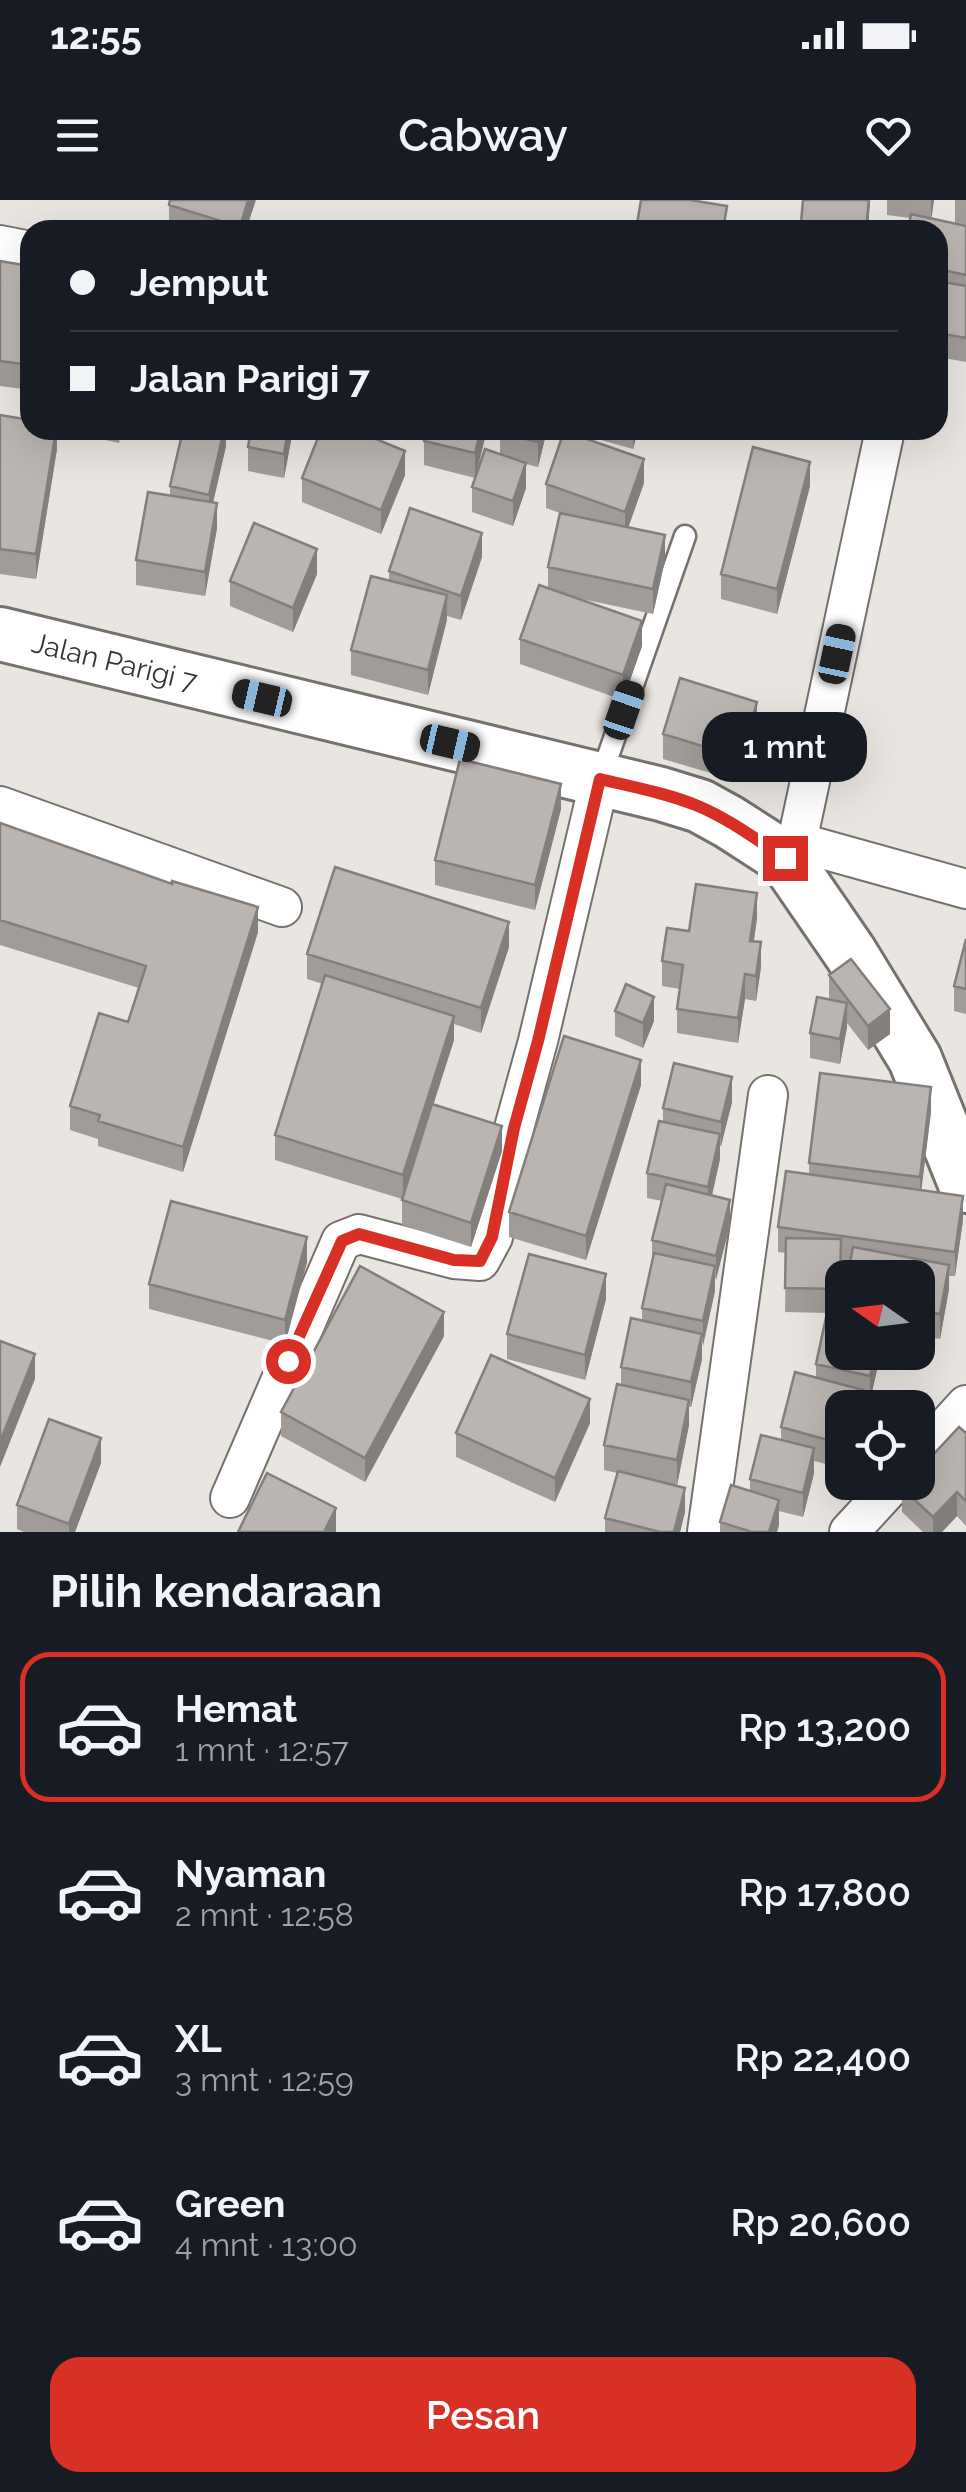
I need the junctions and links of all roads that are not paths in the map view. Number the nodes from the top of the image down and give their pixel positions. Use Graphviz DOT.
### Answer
graph roads {
  1 [pos="883,440"];
  2 [pos="684,536"];
  3 [pos="0,634"];
  4 [pos="600,779"];
  5 [pos="0,806"];
  6 [pos="791,850"];
  7 [pos="966,889"];
  8 [pos="282,906"];
  9 [pos="768,1095"];
  10 [pos="966,1186"];
  11 [pos="966,1405"];
  12 [pos="935,1439"];
  13 [pos="230,1498"];
  14 [pos="879,1500"];
  15 [pos="707,1532"];
  16 [pos="850,1532"];
  1 -- 6 [label="street"];
  2 -- 4 [label="lane"];
  3 -- 4 [label="street, Jalan Parigi 7"];
  4 -- 6 [label="street, Jalan Parigi 7"];
  4 -- 13 [label="street"];
  5 -- 8 [label="street"];
  6 -- 7 [label="street"];
  6 -- 10 [label="street, Jalan Parigi 7"];
  9 -- 15 [label="street"];
  11 -- 12 [label="street"];
  14 -- 16 [label="street"];
}
